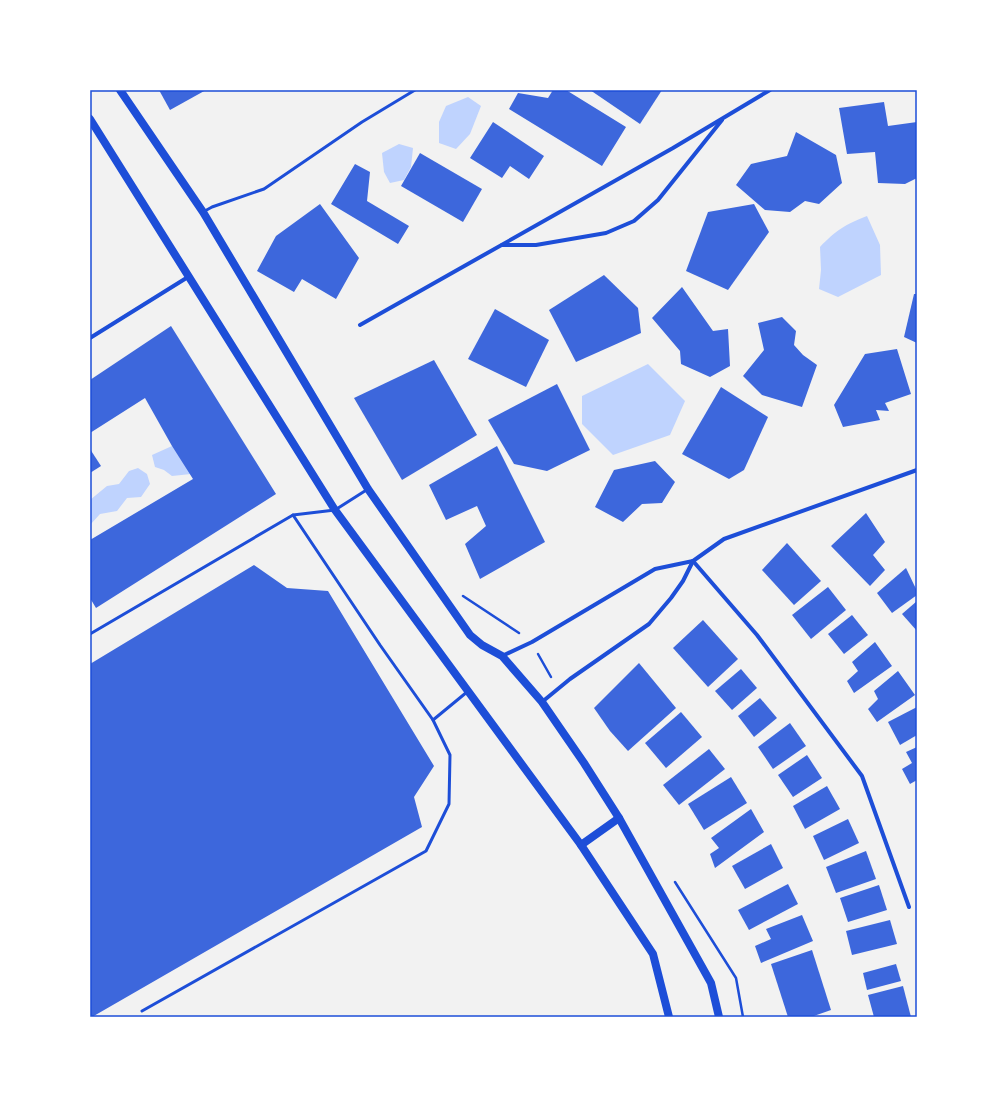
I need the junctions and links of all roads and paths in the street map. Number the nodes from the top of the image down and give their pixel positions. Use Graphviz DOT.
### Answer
graph roads {
  1 [pos="120,90"];
  2 [pos="415,90"];
  3 [pos="770,90"];
  4 [pos="724,118"];
  5 [pos="90,119"];
  6 [pos="203,212"];
  7 [pos="501,246"];
  8 [pos="188,277"];
  9 [pos="360,325"];
  10 [pos="90,338"];
  11 [pos="917,470"];
  12 [pos="368,489"];
  13 [pos="334,510"];
  14 [pos="293,515"];
  15 [pos="693,561"];
  16 [pos="460,593"];
  17 [pos="90,634"];
  18 [pos="532,642"];
  19 [pos="502,656"];
  20 [pos="557,690"];
  21 [pos="468,691"];
  22 [pos="542,702"];
  23 [pos="433,720"];
  24 [pos="619,818"];
  25 [pos="581,845"];
  26 [pos="909,907"];
  27 [pos="142,1011"];
  28 [pos="669,1017"];
  29 [pos="719,1017"];
  1 -- 6 [label="main road"];
  2 -- 6 [label="lane"];
  3 -- 4 [label="street"];
  4 -- 7 [label="street"];
  4 -- 7 [label="street"];
  5 -- 8 [label="main road"];
  6 -- 12 [label="main road"];
  7 -- 9 [label="street"];
  8 -- 10 [label="street"];
  8 -- 13 [label="main road"];
  11 -- 15 [label="street"];
  12 -- 13 [label="lane"];
  12 -- 19 [label="main road"];
  13 -- 14 [label="lane"];
  13 -- 21 [label="main road"];
  14 -- 17 [label="lane"];
  14 -- 23 [label="lane"];
  15 -- 18 [label="street"];
  15 -- 20 [label="street"];
  15 -- 26 [label="street"];
  16 -- 18 [label="path"];
  18 -- 19 [label="street"];
  18 -- 20 [label="path"];
  19 -- 22 [label="main road"];
  20 -- 22 [label="street"];
  21 -- 23 [label="lane"];
  21 -- 25 [label="main road"];
  22 -- 24 [label="main road"];
  23 -- 27 [label="lane"];
  24 -- 25 [label="main road"];
  24 -- 29 [label="main road"];
  25 -- 28 [label="main road"];
}
